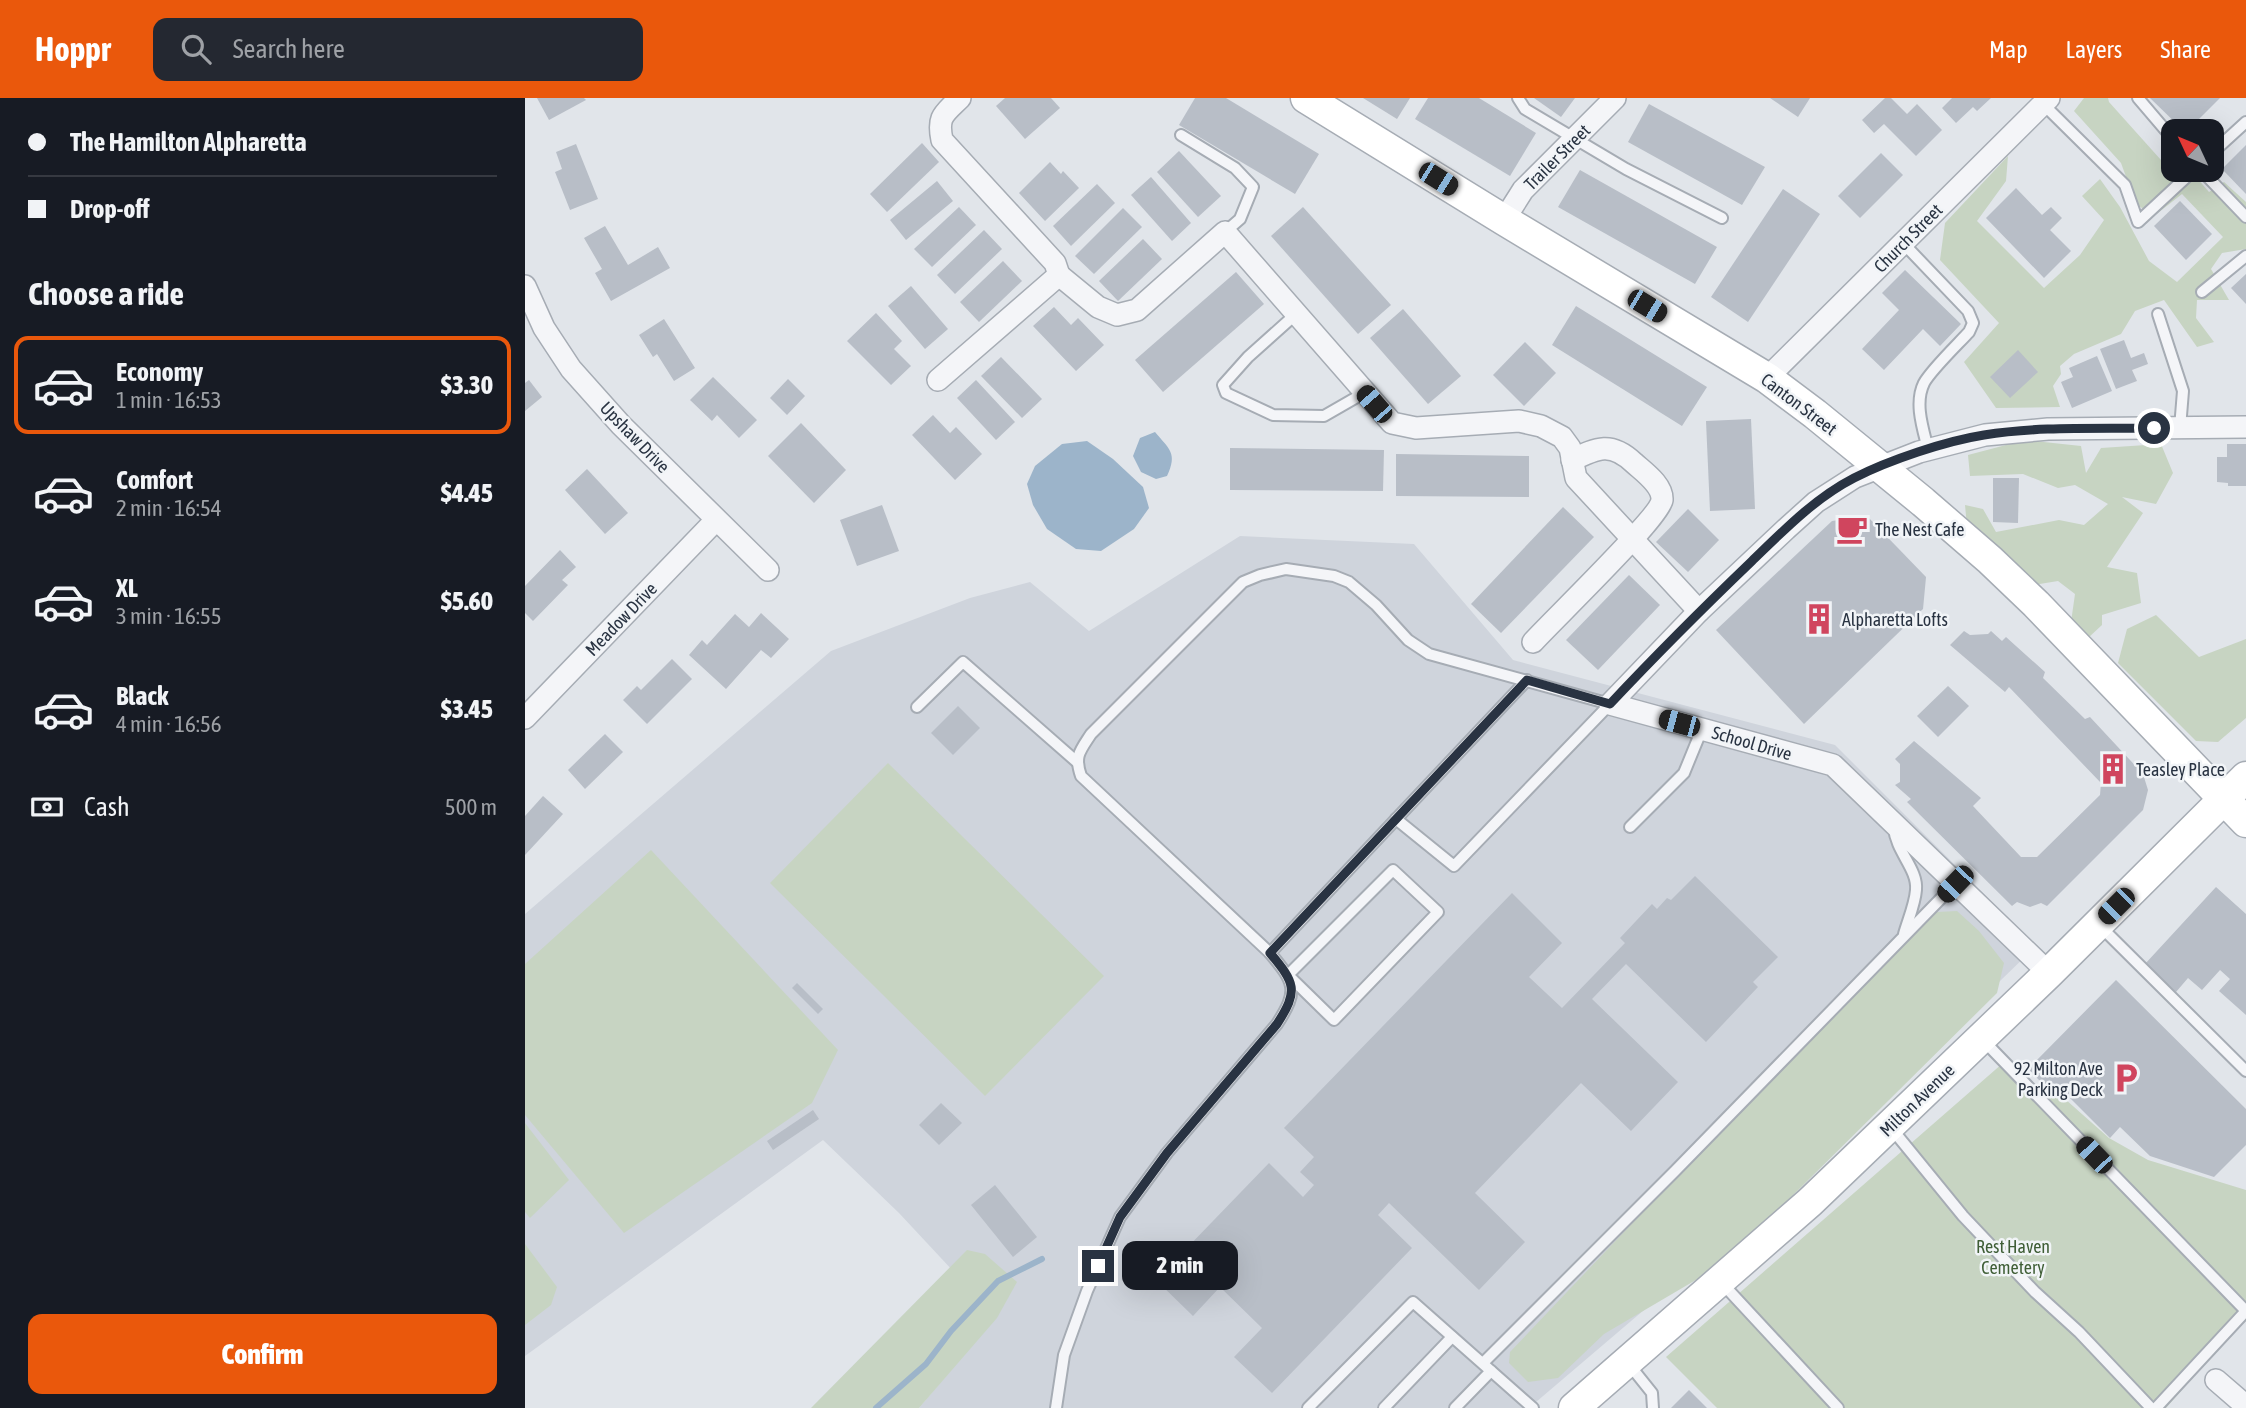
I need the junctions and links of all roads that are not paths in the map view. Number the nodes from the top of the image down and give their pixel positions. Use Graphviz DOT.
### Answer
graph roads {
  1 [pos="960,98"];
  2 [pos="1306,98"];
  3 [pos="1518,98"];
  4 [pos="1615,98"];
  5 [pos="2138,98"];
  6 [pos="2046,101"];
  7 [pos="2246,122"];
  8 [pos="2161,125"];
  9 [pos="1181,135"];
  10 [pos="1575,138"];
  11 [pos="2224,142"];
  12 [pos="2181,182"];
  13 [pos="2213,182"];
  14 [pos="2246,216"];
  15 [pos="1722,218"];
  16 [pos="1504,220"];
  17 [pos="1225,232"];
  18 [pos="1903,243"];
  19 [pos="2246,256"];
  20 [pos="1059,275"];
  21 [pos="525,286"];
  22 [pos="2202,292"];
  23 [pos="1296,314"];
  24 [pos="2158,314"];
  25 [pos="1767,378"];
  26 [pos="938,380"];
  27 [pos="1364,394"];
  28 [pos="2246,427"];
  29 [pos="2180,428"];
  30 [pos="1928,449"];
  31 [pos="1571,460"];
  32 [pos="1880,467"];
  33 [pos="716,520"];
  34 [pos="1632,539"];
  35 [pos="768,570"];
  36 [pos="1699,611"];
  37 [pos="1533,642"];
  38 [pos="1527,680"];
  39 [pos="1610,704"];
  40 [pos="917,708"];
  41 [pos="525,718"];
  42 [pos="1702,729"];
  43 [pos="1077,762"];
  44 [pos="2246,777"];
  45 [pos="2223,800"];
  46 [pos="1396,819"];
  47 [pos="2246,822"];
  48 [pos="1894,825"];
  49 [pos="1630,827"];
  50 [pos="1955,884"];
  51 [pos="2098,924"];
  52 [pos="1904,935"];
  53 [pos="1270,953"];
  54 [pos="2049,973"];
  55 [pos="1288,975"];
  56 [pos="1981,1037"];
  57 [pos="2246,1072"];
  58 [pos="1890,1126"];
  59 [pos="1720,1282"];
  60 [pos="2246,1311"];
  61 [pos="1452,1337"];
  62 [pos="1627,1362"];
  63 [pos="1487,1367"];
  64 [pos="2216,1380"];
  65 [pos="2246,1406"];
  66 [pos="1056,1408"];
  67 [pos="1308,1408"];
  68 [pos="1384,1408"];
  69 [pos="1455,1408"];
  70 [pos="1533,1408"];
  71 [pos="1574,1408"];
  72 [pos="1653,1408"];
  73 [pos="1838,1408"];
  74 [pos="2153,1408"];
  1 -- 20 [label="street"];
  2 -- 16 [label="street, Canton Street"];
  3 -- 10 [label="lane"];
  4 -- 10 [label="street, Trailer Street"];
  5 -- 8 [label="lane"];
  6 -- 12 [label="lane"];
  6 -- 18 [label="street, Church Street"];
  7 -- 11 [label="lane"];
  9 -- 17 [label="lane"];
  10 -- 15 [label="lane"];
  10 -- 16 [label="street, Trailer Street"];
  13 -- 14 [label="lane"];
  16 -- 25 [label="street, Canton Street"];
  17 -- 20 [label="street"];
  17 -- 23 [label="street"];
  18 -- 25 [label="street, Church Street"];
  18 -- 30 [label="lane"];
  19 -- 22 [label="lane"];
  20 -- 26 [label="street"];
  21 -- 33 [label="street, Upshaw Drive"];
  23 -- 27 [label="street"];
  23 -- 27 [label="lane"];
  24 -- 29 [label="lane"];
  25 -- 32 [label="street, Canton Street"];
  27 -- 31 [label="street"];
  28 -- 29 [label="street"];
  29 -- 30 [label="street"];
  30 -- 32 [label="street"];
  31 -- 34 [label="street"];
  31 -- 34 [label="street"];
  32 -- 36 [label="street"];
  32 -- 45 [label="street, Canton Street"];
  33 -- 35 [label="street, Upshaw Drive"];
  33 -- 41 [label="street, Meadow Drive"];
  34 -- 36 [label="street"];
  34 -- 37 [label="street"];
  36 -- 39 [label="street"];
  38 -- 39 [label="lane"];
  38 -- 43 [label="lane"];
  38 -- 46 [label="lane"];
  39 -- 42 [label="street, School Drive"];
  39 -- 46 [label="lane"];
  40 -- 43 [label="lane"];
  42 -- 48 [label="street, School Drive"];
  42 -- 49 [label="lane"];
  43 -- 53 [label="lane"];
  44 -- 45 [label="street, Milton Avenue"];
  45 -- 47 [label="street, Canton Street"];
  45 -- 51 [label="street, Milton Avenue"];
  46 -- 53 [label="lane"];
  48 -- 50 [label="street, School Drive"];
  48 -- 52 [label="lane"];
  50 -- 52 [label="lane"];
  50 -- 54 [label="street, School Drive"];
  51 -- 54 [label="street, Milton Avenue"];
  51 -- 57 [label="lane"];
  52 -- 63 [label="lane"];
  53 -- 55 [label="lane"];
  54 -- 56 [label="street, Milton Avenue"];
  55 -- 55 [label="lane"];
  55 -- 66 [label="lane"];
  56 -- 58 [label="street, Milton Avenue"];
  56 -- 60 [label="lane"];
  58 -- 59 [label="street, Milton Avenue"];
  58 -- 74 [label="lane"];
  59 -- 62 [label="street, Milton Avenue"];
  59 -- 73 [label="lane"];
  60 -- 74 [label="lane"];
  61 -- 63 [label="lane"];
  61 -- 67 [label="lane"];
  61 -- 68 [label="lane"];
  62 -- 71 [label="street, Milton Avenue"];
  62 -- 72 [label="lane"];
  63 -- 69 [label="lane"];
  63 -- 70 [label="lane"];
  64 -- 65 [label="street"];
}
